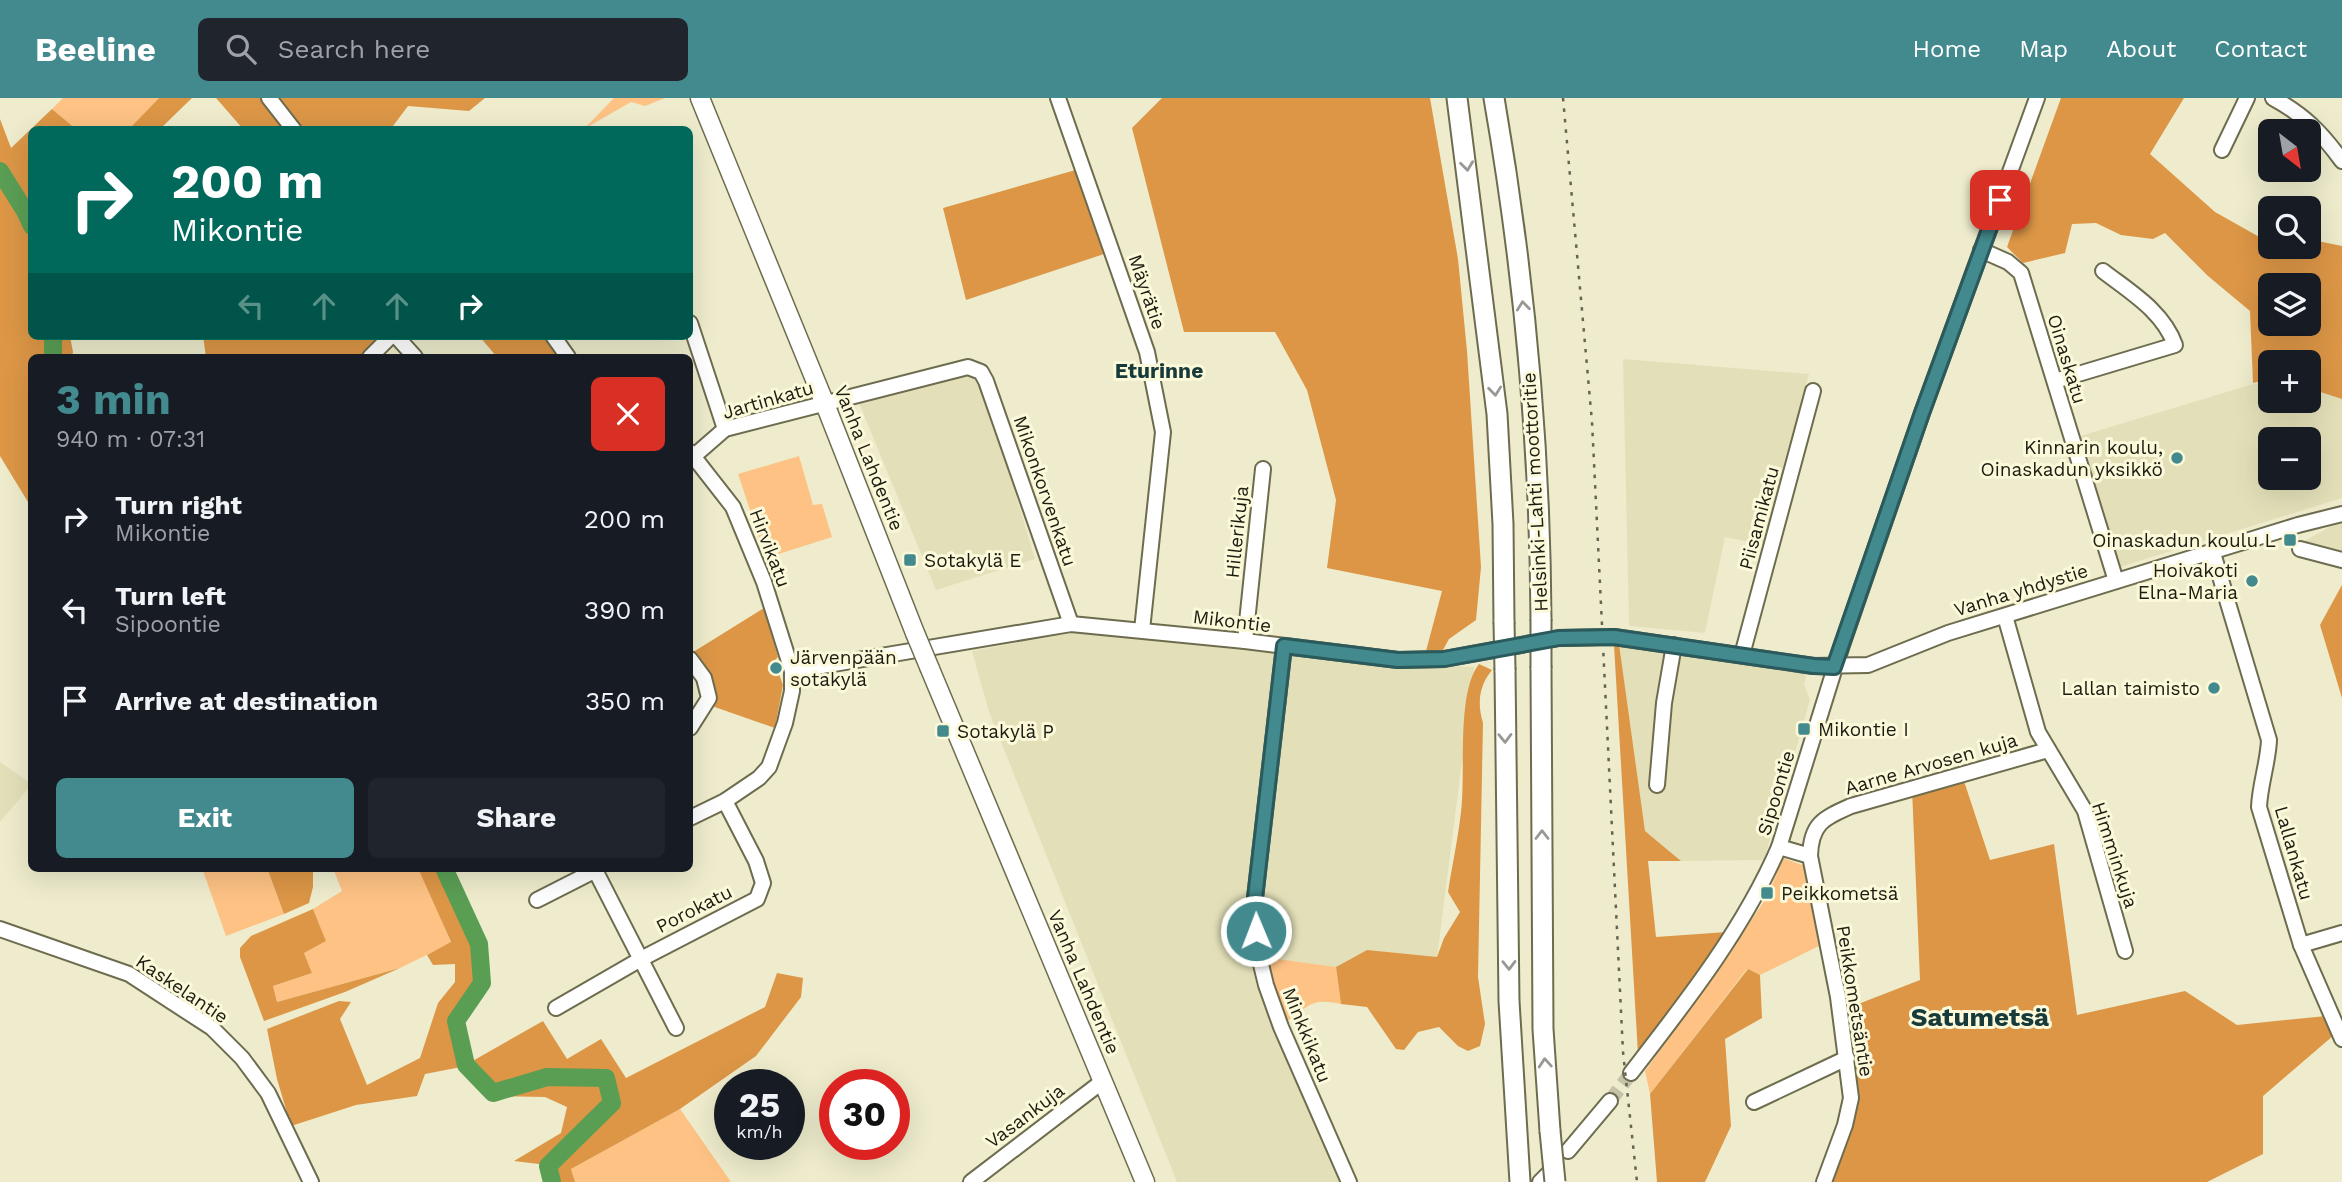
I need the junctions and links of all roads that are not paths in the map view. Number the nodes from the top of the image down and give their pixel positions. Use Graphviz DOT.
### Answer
graph roads {
  1 [pos="269,98"];
  2 [pos="700,98"];
  3 [pos="1058,98"];
  4 [pos="1457,98"];
  5 [pos="1494,98"];
  6 [pos="2037,98"];
  7 [pos="2247,98"];
  8 [pos="2273,98"];
  9 [pos="291,126"];
  10 [pos="2222,150"];
  11 [pos="2342,160"];
  12 [pos="1981,250"];
  13 [pos="2103,271"];
  14 [pos="693,332"];
  15 [pos="389,340"];
  16 [pos="397,340"];
  17 [pos="373,354"];
  18 [pos="412,354"];
  19 [pos="981,372"];
  20 [pos="2054,381"];
  21 [pos="1813,391"];
  22 [pos="825,404"];
  23 [pos="725,429"];
  24 [pos="693,453"];
  25 [pos="693,455"];
  26 [pos="1263,470"];
  27 [pos="2342,514"];
  28 [pos="2300,549"];
  29 [pos="2213,552"];
  30 [pos="2342,560"];
  31 [pos="2116,581"];
  32 [pos="2005,616"];
  33 [pos="1071,624"];
  34 [pos="1142,630"];
  35 [pos="1245,641"];
  36 [pos="1674,645"];
  37 [pos="1284,646"];
  38 [pos="1742,655"];
  39 [pos="693,663"];
  40 [pos="1834,667"];
  41 [pos="792,671"];
  42 [pos="693,723"];
  43 [pos="2048,750"];
  44 [pos="1657,785"];
  45 [pos="725,801"];
  46 [pos="696,815"];
  47 [pos="1779,847"];
  48 [pos="1810,856"];
  49 [pos="589,872"];
  50 [pos="597,872"];
  51 [pos="537,900"];
  52 [pos="0,929"];
  53 [pos="2342,933"];
  54 [pos="2301,945"];
  55 [pos="2125,951"];
  56 [pos="641,959"];
  57 [pos="556,1008"];
  58 [pos="676,1028"];
  59 [pos="2342,1039"];
  60 [pos="1847,1058"];
  61 [pos="1631,1073"];
  62 [pos="1103,1081"];
  63 [pos="1610,1101"];
  64 [pos="1754,1102"];
  65 [pos="1568,1151"];
  66 [pos="1519,1175"];
  67 [pos="1548,1179"];
  68 [pos="311,1182"];
  69 [pos="971,1182"];
  70 [pos="1145,1182"];
  71 [pos="1349,1182"];
  72 [pos="1824,1182"];
  1 -- 9 [label="street"];
  2 -- 22 [label="main road, Vanha Lahdentie"];
  3 -- 34 [label="street, Mäyrätie"];
  4 -- 66 [label="highway, Helsinki-Lahti moottoritie, one-way, bridge"];
  67 -- 5 [label="highway, Helsinki-Lahti moottoritie, one-way, bridge"];
  6 -- 12 [label="street, Sipoontie"];
  7 -- 10 [label="street"];
  8 -- 11 [label="street"];
  12 -- 20 [label="street, Oinaskatu"];
  12 -- 40 [label="street, Sipoontie"];
  13 -- 20 [label="street"];
  14 -- 23 [label="street"];
  15 -- 17 [label="street"];
  16 -- 18 [label="street"];
  19 -- 22 [label="street, Jartinkatu"];
  19 -- 33 [label="street, Mikonkorvenkatu"];
  20 -- 31 [label="street, Oinaskatu"];
  21 -- 38 [label="street, Piisamikatu"];
  22 -- 23 [label="street, Jartinkatu"];
  22 -- 62 [label="main road, Vanha Lahdentie, bridge"];
  23 -- 24 [label="street, Jartinkatu"];
  25 -- 41 [label="street, Hirvikatu"];
  26 -- 35 [label="street, Hillerikuja"];
  27 -- 29 [label="street, Vanha yhdystie"];
  28 -- 30 [label="street"];
  29 -- 31 [label="street, Vanha yhdystie"];
  29 -- 54 [label="street, Lallankatu"];
  31 -- 32 [label="street, Vanha yhdystie"];
  32 -- 40 [label="street, Vanha yhdystie"];
  32 -- 43 [label="street, Himminkuja"];
  33 -- 34 [label="street, Mikontie"];
  33 -- 41 [label="street, Mikontie"];
  34 -- 35 [label="street, Mikontie"];
  35 -- 37 [label="street, Mikontie"];
  36 -- 37 [label="street, Mikontie"];
  36 -- 38 [label="street, Mikontie"];
  36 -- 44 [label="street"];
  37 -- 71 [label="street, Minkkikatu"];
  38 -- 40 [label="street, Mikontie"];
  39 -- 42 [label="street"];
  40 -- 47 [label="street, Sipoontie"];
  41 -- 45 [label="street"];
  43 -- 48 [label="street, Aarne Arvosen kuja"];
  43 -- 55 [label="street, Himminkuja"];
  45 -- 46 [label="street"];
  45 -- 56 [label="street, Porokatu"];
  47 -- 48 [label="street"];
  47 -- 61 [label="street, Sipoontie"];
  48 -- 60 [label="street, Peikkometsäntie"];
  49 -- 51 [label="street"];
  50 -- 56 [label="street"];
  52 -- 68 [label="street, Kaskelantie"];
  53 -- 54 [label="street"];
  54 -- 59 [label="street, Lallankatu"];
  56 -- 57 [label="street, Porokatu"];
  56 -- 58 [label="street"];
  60 -- 64 [label="street"];
  60 -- 72 [label="street, Peikkometsäntie"];
  62 -- 69 [label="street, Vasankuja"];
  62 -- 70 [label="main road, Vanha Lahdentie"];
  63 -- 65 [label="street"];
}
